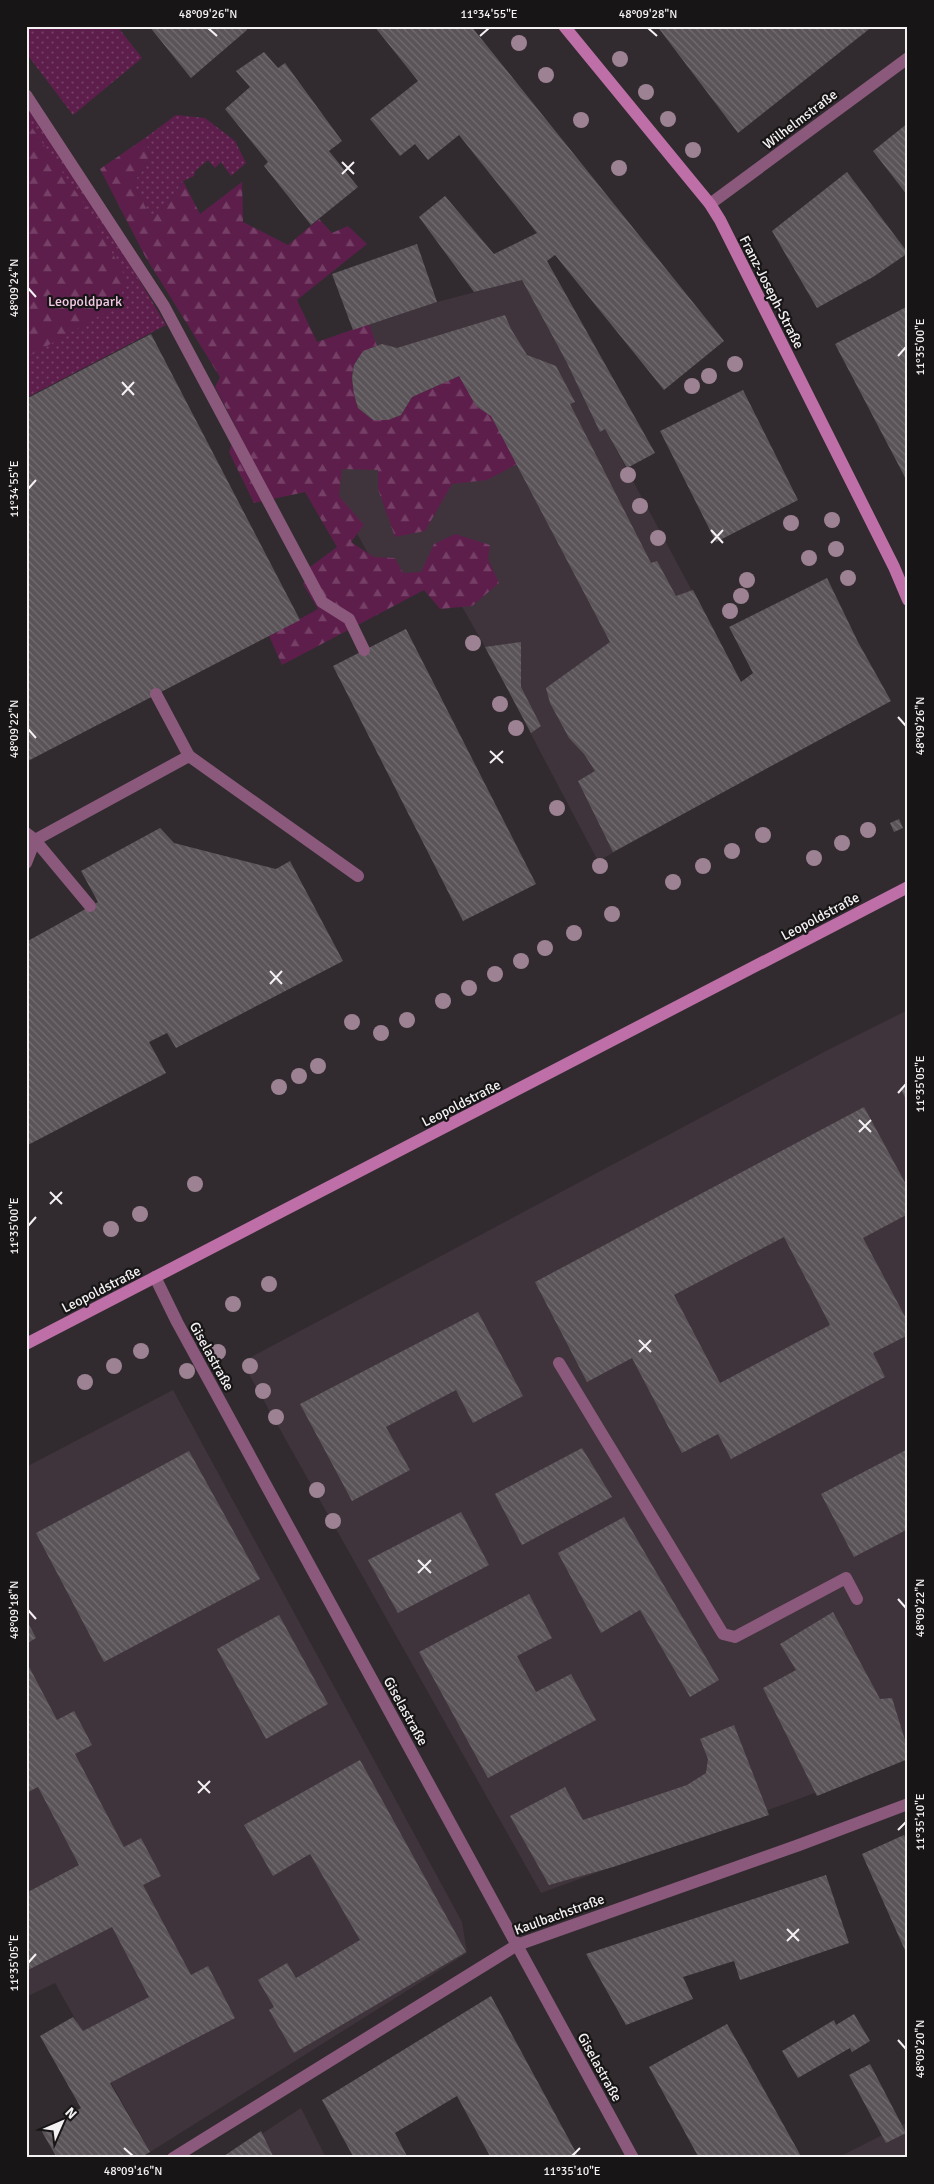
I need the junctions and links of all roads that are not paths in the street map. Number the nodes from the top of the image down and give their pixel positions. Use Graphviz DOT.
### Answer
graph roads {
  1 [pos="564,26"];
  2 [pos="908,58"];
  3 [pos="26,95"];
  4 [pos="710,204"];
  5 [pos="908,600"];
  6 [pos="364,650"];
  7 [pos="156,694"];
  8 [pos="188,756"];
  9 [pos="31,837"];
  10 [pos="26,863"];
  11 [pos="358,876"];
  12 [pos="908,887"];
  13 [pos="90,906"];
  14 [pos="156,1277"];
  15 [pos="26,1344"];
  16 [pos="560,1363"];
  17 [pos="856,1599"];
  18 [pos="908,1804"];
  19 [pos="517,1945"];
  20 [pos="173,2158"];
  21 [pos="633,2158"];
  1 -- 4 [label="main road, Franz-Joseph-Straße"];
  2 -- 4 [label="street, Wilhelmstraße"];
  3 -- 6 [label="street"];
  4 -- 5 [label="main road, Franz-Joseph-Straße"];
  7 -- 8 [label="street"];
  8 -- 9 [label="street"];
  8 -- 11 [label="street"];
  9 -- 10 [label="street"];
  9 -- 13 [label="street"];
  12 -- 14 [label="main road, Leopoldstraße"];
  14 -- 15 [label="main road, Leopoldstraße"];
  14 -- 19 [label="street, Giselastraße"];
  16 -- 17 [label="street"];
  18 -- 19 [label="street, Kaulbachstraße"];
  19 -- 20 [label="street, Kaulbachstraße"];
  19 -- 21 [label="street, Giselastraße"];
}
